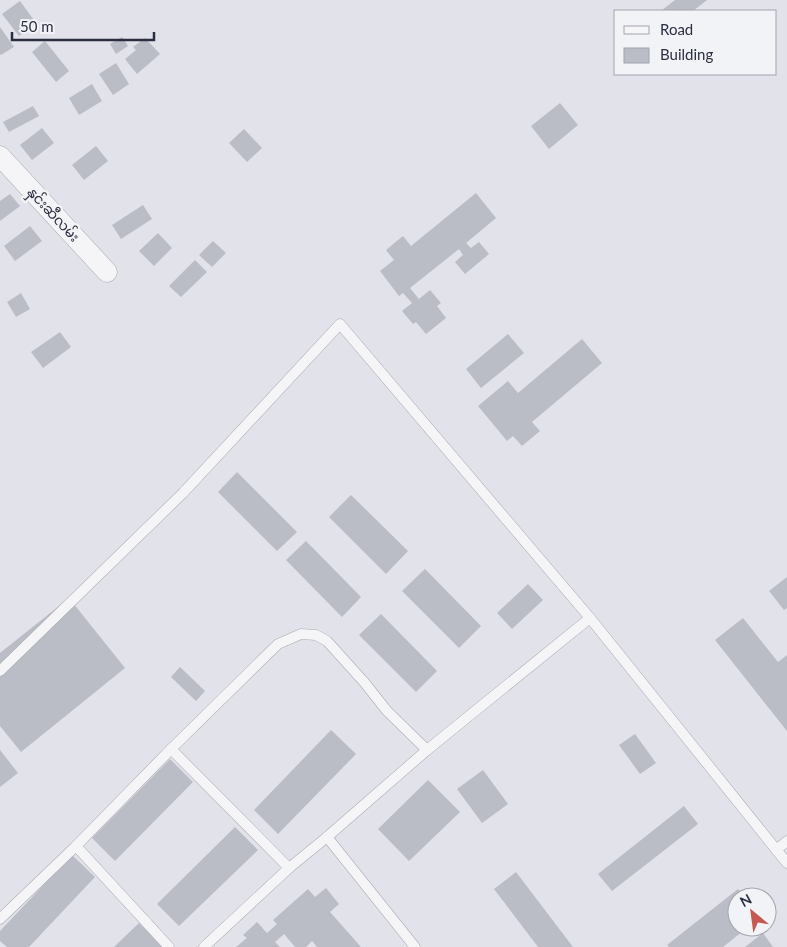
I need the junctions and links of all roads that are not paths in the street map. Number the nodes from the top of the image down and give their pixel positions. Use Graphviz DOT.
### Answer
graph roads {
  1 [pos="0,156"];
  2 [pos="107,272"];
  3 [pos="590,618"];
  4 [pos="0,672"];
  5 [pos="171,749"];
  6 [pos="426,750"];
  7 [pos="327,837"];
  8 [pos="787,842"];
  9 [pos="76,846"];
  10 [pos="776,850"];
  11 [pos="787,863"];
  12 [pos="289,868"];
  13 [pos="0,919"];
  14 [pos="169,947"];
  15 [pos="204,947"];
  16 [pos="415,947"];
  1 -- 2 [label="street, နှင်းဆီလမ်း"];
  3 -- 4 [label="lane"];
  3 -- 6 [label="lane"];
  3 -- 10 [label="lane"];
  5 -- 6 [label="lane"];
  5 -- 9 [label="lane"];
  5 -- 12 [label="lane"];
  6 -- 7 [label="lane"];
  7 -- 12 [label="lane"];
  7 -- 16 [label="lane"];
  8 -- 10 [label="lane"];
  9 -- 13 [label="lane"];
  9 -- 14 [label="lane"];
  10 -- 11 [label="lane"];
  12 -- 15 [label="lane"];
}
